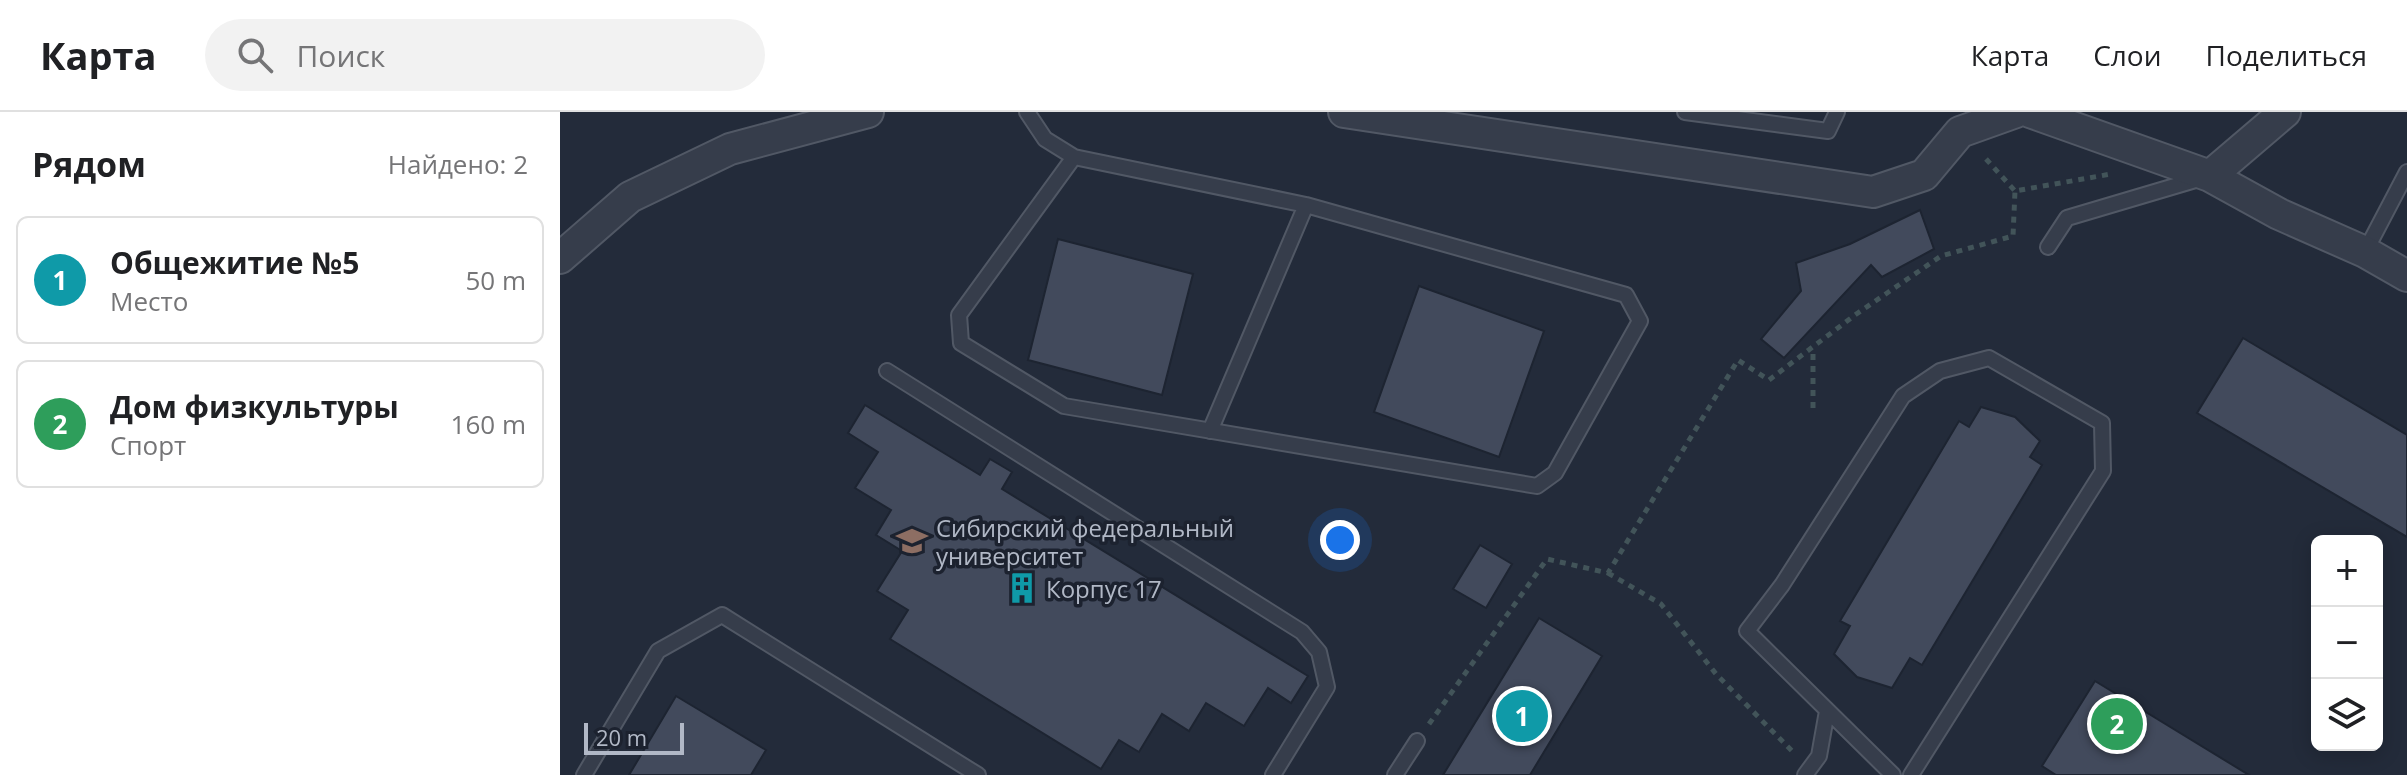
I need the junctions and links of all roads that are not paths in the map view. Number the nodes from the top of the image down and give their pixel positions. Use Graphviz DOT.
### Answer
graph roads {
  1 [pos="868,112"];
  2 [pos="1027,112"];
  3 [pos="1344,112"];
  4 [pos="1685,112"];
  5 [pos="1837,112"];
  6 [pos="2016,112"];
  7 [pos="2030,112"];
  8 [pos="2285,112"];
  9 [pos="1074,157"];
  10 [pos="2407,172"];
  11 [pos="2210,176"];
  12 [pos="1306,205"];
  13 [pos="2048,247"];
  14 [pos="2365,252"];
  15 [pos="560,258"];
  16 [pos="2407,276"];
  17 [pos="887,371"];
  18 [pos="1210,431"];
  19 [pos="1827,711"];
  20 [pos="1417,741"];
  21 [pos="1807,771"];
  22 [pos="584,775"];
  23 [pos="978,775"];
  24 [pos="1273,775"];
  25 [pos="1395,775"];
  26 [pos="1893,775"];
  27 [pos="1911,775"];
  1 -- 15 [label="street"];
  2 -- 9 [label="lane"];
  3 -- 6 [label="street"];
  4 -- 5 [label="lane"];
  7 -- 11 [label="street"];
  8 -- 11 [label="street"];
  9 -- 12 [label="lane"];
  9 -- 18 [label="lane"];
  10 -- 14 [label="lane"];
  11 -- 13 [label="lane"];
  11 -- 14 [label="street"];
  12 -- 18 [label="lane"];
  12 -- 18 [label="lane"];
  14 -- 16 [label="street"];
  17 -- 24 [label="lane"];
  19 -- 21 [label="lane"];
  19 -- 26 [label="lane"];
  19 -- 27 [label="lane"];
  20 -- 25 [label="lane"];
  22 -- 23 [label="lane"];
}
